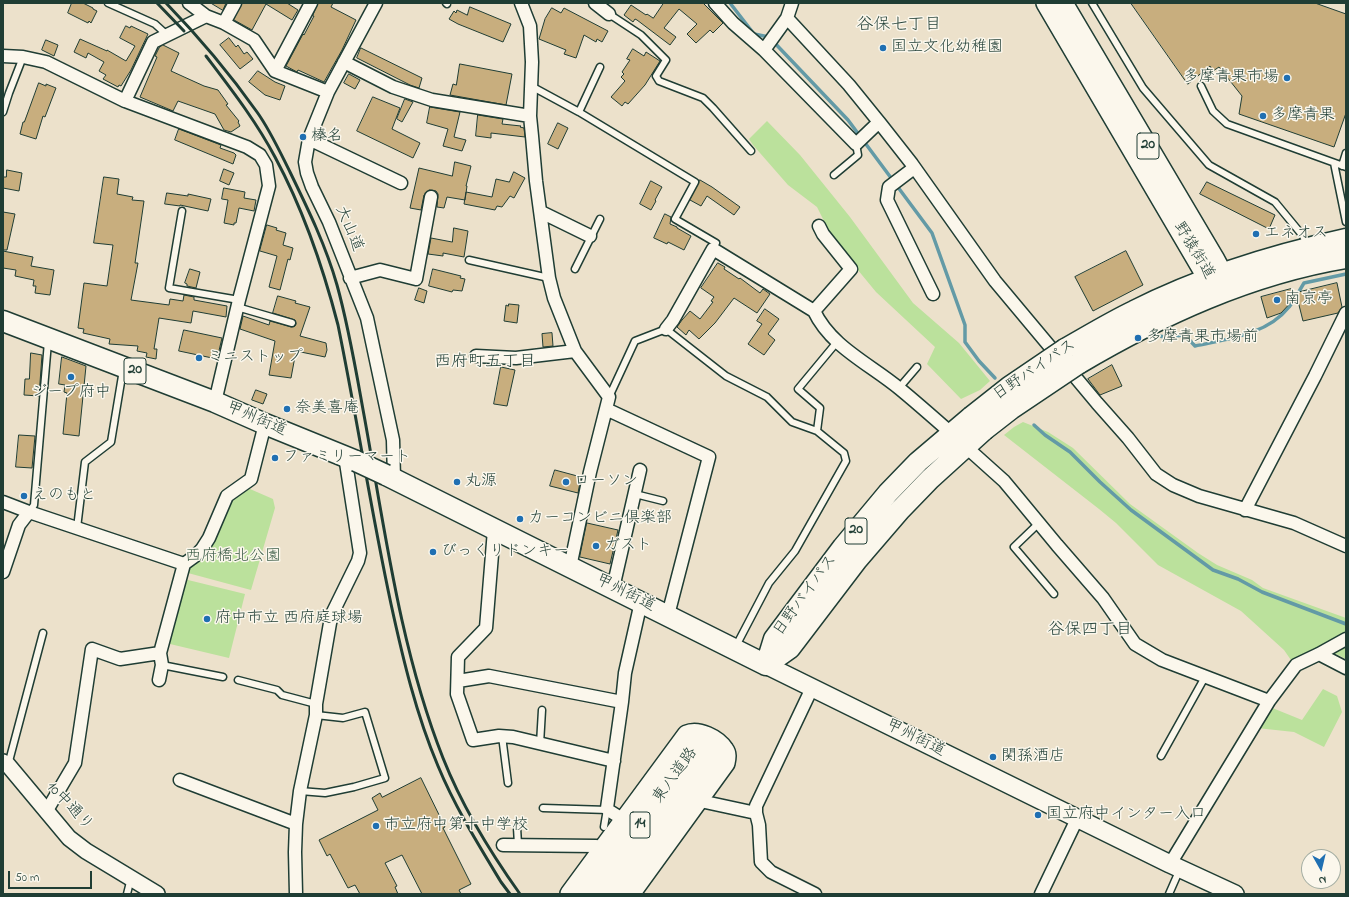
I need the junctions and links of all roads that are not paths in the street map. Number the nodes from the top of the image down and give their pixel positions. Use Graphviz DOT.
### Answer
graph roads {
  1 [pos="108,3"];
  2 [pos="189,3"];
  3 [pos="235,3"];
  4 [pos="311,3"];
  5 [pos="376,3"];
  6 [pos="521,3"];
  7 [pos="594,3"];
  8 [pos="715,3"];
  9 [pos="792,3"];
  10 [pos="1046,3"];
  11 [pos="1064,3"];
  12 [pos="1092,3"];
  13 [pos="609,14"];
  14 [pos="206,16"];
  15 [pos="787,18"];
  16 [pos="224,22"];
  17 [pos="166,34"];
  18 [pos="769,43"];
  19 [pos="3,56"];
  20 [pos="23,57"];
  21 [pos="344,62"];
  22 [pos="600,67"];
  23 [pos="275,71"];
  24 [pos="531,86"];
  25 [pos="1200,86"];
  26 [pos="328,92"];
  27 [pos="125,100"];
  28 [pos="3,112"];
  29 [pos="579,112"];
  30 [pos="530,116"];
  31 [pos="879,122"];
  32 [pos="309,139"];
  33 [pos="861,140"];
  34 [pos="751,151"];
  35 [pos="1346,154"];
  36 [pos="1334,163"];
  37 [pos="1344,167"];
  38 [pos="914,168"];
  39 [pos="834,175"];
  40 [pos="401,183"];
  41 [pos="431,197"];
  42 [pos="182,211"];
  43 [pos="541,212"];
  44 [pos="600,219"];
  45 [pos="1346,222"];
  46 [pos="819,226"];
  47 [pos="590,236"];
  48 [pos="1346,239"];
  49 [pos="1307,248"];
  50 [pos="713,249"];
  51 [pos="1346,258"];
  52 [pos="469,260"];
  53 [pos="576,269"];
  54 [pos="350,278"];
  55 [pos="549,278"];
  56 [pos="1217,281"];
  57 [pos="933,294"];
  58 [pos="238,304"];
  59 [pos="814,311"];
  60 [pos="1346,313"];
  61 [pos="3,321"];
  62 [pos="292,323"];
  63 [pos="666,329"];
  64 [pos="49,339"];
  65 [pos="837,342"];
  66 [pos="575,351"];
  67 [pos="476,356"];
  68 [pos="124,367"];
  69 [pos="917,367"];
  70 [pos="899,388"];
  71 [pos="215,402"];
  72 [pos="607,403"];
  73 [pos="977,423"];
  74 [pos="265,424"];
  75 [pos="817,431"];
  76 [pos="958,440"];
  77 [pos="350,458"];
  78 [pos="640,470"];
  79 [pos="390,477"];
  80 [pos="635,494"];
  81 [pos="663,501"];
  82 [pos="3,502"];
  83 [pos="1245,510"];
  84 [pos="29,512"];
  85 [pos="1039,523"];
  86 [pos="77,528"];
  87 [pos="494,530"];
  88 [pos="1346,546"];
  89 [pos="184,564"];
  90 [pos="570,567"];
  91 [pos="3,572"];
  92 [pos="613,588"];
  93 [pos="1054,594"];
  94 [pos="641,602"];
  95 [pos="668,615"];
  96 [pos="43,633"];
  97 [pos="1346,639"];
  98 [pos="734,649"];
  99 [pos="1319,654"];
  100 [pos="161,659"];
  101 [pos="766,665"];
  102 [pos="1346,668"];
  103 [pos="223,677"];
  104 [pos="1205,677"];
  105 [pos="159,680"];
  106 [pos="238,680"];
  107 [pos="458,681"];
  108 [pos="812,688"];
  109 [pos="1269,701"];
  110 [pos="622,702"];
  111 [pos="316,709"];
  112 [pos="542,710"];
  113 [pos="502,736"];
  114 [pos="712,740"];
  115 [pos="540,744"];
  116 [pos="1161,756"];
  117 [pos="614,761"];
  118 [pos="6,763"];
  119 [pos="180,780"];
  120 [pos="508,783"];
  121 [pos="300,791"];
  122 [pos="699,798"];
  123 [pos="543,808"];
  124 [pos="608,810"];
  125 [pos="46,812"];
  126 [pos="756,813"];
  127 [pos="1077,819"];
  128 [pos="624,820"];
  129 [pos="296,824"];
  130 [pos="604,826"];
  131 [pos="517,827"];
  132 [pos="503,845"];
  133 [pos="518,845"];
  134 [pos="602,850"];
  135 [pos="1175,867"];
  136 [pos="131,878"];
  137 [pos="127,894"];
  138 [pos="157,894"];
  139 [pos="296,894"];
  140 [pos="570,894"];
  141 [pos="590,894"];
  142 [pos="610,894"];
  143 [pos="630,894"];
  144 [pos="814,894"];
  145 [pos="1040,894"];
  146 [pos="1169,894"];
  147 [pos="1235,894"];
  1 -- 17 [label="lane"];
  2 -- 14 [label="street"];
  3 -- 16 [label="street"];
  4 -- 23 [label="street"];
  5 -- 21 [label="street, 大山道"];
  6 -- 24 [label="street"];
  7 -- 13 [label="street"];
  8 -- 18 [label="street"];
  9 -- 15 [label="street"];
  10 -- 56 [label="main road, 野猿街道 / 20"];
  11 -- 56 [label="main road, 野猿街道 / 20"];
  12 -- 49 [label="lane"];
  13 -- 34 [label="lane"];
  14 -- 16 [label="street"];
  14 -- 17 [label="street"];
  15 -- 18 [label="street"];
  15 -- 31 [label="street"];
  16 -- 23 [label="street"];
  17 -- 27 [label="street"];
  18 -- 33 [label="street"];
  19 -- 20 [label="street"];
  20 -- 27 [label="street"];
  20 -- 28 [label="lane"];
  21 -- 26 [label="street, 大山道"];
  21 -- 30 [label="street"];
  22 -- 29 [label="lane"];
  23 -- 26 [label="street"];
  24 -- 29 [label="lane"];
  24 -- 30 [label="street"];
  25 -- 36 [label="lane"];
  26 -- 32 [label="street, 大山道"];
  27 -- 58 [label="street"];
  29 -- 50 [label="lane"];
  30 -- 43 [label="street"];
  31 -- 33 [label="street"];
  31 -- 38 [label="street"];
  32 -- 40 [label="street"];
  32 -- 54 [label="street, 大山道"];
  33 -- 39 [label="lane"];
  35 -- 37 [label="lane"];
  36 -- 37 [label="lane"];
  36 -- 45 [label="lane"];
  38 -- 57 [label="street"];
  38 -- 83 [label="street"];
  41 -- 54 [label="street"];
  42 -- 58 [label="lane"];
  43 -- 47 [label="street"];
  43 -- 55 [label="street"];
  44 -- 47 [label="lane"];
  46 -- 59 [label="street"];
  47 -- 53 [label="lane"];
  48 -- 49 [label="highway, 日野バイパス / 20"];
  49 -- 56 [label="highway, 日野バイパス / 20"];
  50 -- 59 [label="street"];
  50 -- 63 [label="street"];
  51 -- 56 [label="highway, 日野バイパス / 20"];
  52 -- 55 [label="lane"];
  54 -- 79 [label="street, 大山道"];
  55 -- 66 [label="street"];
  56 -- 73 [label="highway, 日野バイパス / 20, bridge"];
  56 -- 73 [label="highway, 日野バイパス / 20, bridge"];
  58 -- 62 [label="lane"];
  58 -- 71 [label="street"];
  59 -- 65 [label="street"];
  60 -- 83 [label="street"];
  61 -- 64 [label="highway, 甲州街道 / 20"];
  63 -- 72 [label="lane"];
  63 -- 75 [label="lane"];
  64 -- 68 [label="highway, 甲州街道 / 20"];
  64 -- 84 [label="lane"];
  65 -- 70 [label="street"];
  65 -- 75 [label="lane"];
  66 -- 67 [label="street"];
  66 -- 72 [label="street"];
  68 -- 71 [label="highway, 甲州街道 / 20"];
  68 -- 86 [label="lane"];
  69 -- 70 [label="lane"];
  70 -- 76 [label="street"];
  71 -- 74 [label="highway, 甲州街道 / 20"];
  72 -- 90 [label="street"];
  72 -- 95 [label="street"];
  73 -- 76 [label="highway, 日野バイパス / 20"];
  74 -- 77 [label="highway, 甲州街道 / 20"];
  74 -- 89 [label="street"];
  75 -- 98 [label="lane"];
  76 -- 85 [label="street"];
  76 -- 101 [label="highway, 日野バイパス / 20"];
  77 -- 79 [label="highway, 甲州街道 / 20, bridge"];
  77 -- 111 [label="street"];
  78 -- 80 [label="street"];
  79 -- 87 [label="highway, 甲州街道 / 20"];
  80 -- 81 [label="lane"];
  80 -- 92 [label="street"];
  82 -- 84 [label="street"];
  83 -- 88 [label="street"];
  84 -- 86 [label="street"];
  84 -- 91 [label="street"];
  85 -- 93 [label="lane"];
  85 -- 104 [label="street"];
  86 -- 89 [label="street"];
  87 -- 90 [label="highway, 甲州街道 / 20"];
  87 -- 107 [label="street"];
  89 -- 100 [label="street"];
  90 -- 92 [label="highway, 甲州街道 / 20"];
  92 -- 94 [label="highway, 甲州街道 / 20"];
  94 -- 95 [label="highway, 甲州街道 / 20"];
  94 -- 110 [label="street"];
  95 -- 98 [label="highway, 甲州街道 / 20"];
  96 -- 118 [label="lane"];
  97 -- 99 [label="street"];
  98 -- 101 [label="highway, 甲州街道 / 20"];
  99 -- 102 [label="street"];
  99 -- 109 [label="street"];
  100 -- 103 [label="lane"];
  100 -- 105 [label="street"];
  100 -- 125 [label="street"];
  101 -- 108 [label="main road, 甲州街道"];
  104 -- 109 [label="street"];
  104 -- 116 [label="lane"];
  106 -- 111 [label="lane"];
  107 -- 110 [label="street"];
  107 -- 113 [label="street"];
  108 -- 126 [label="street"];
  108 -- 127 [label="main road, 甲州街道"];
  109 -- 135 [label="street"];
  110 -- 117 [label="street"];
  111 -- 121 [label="street"];
  111 -- 121 [label="lane"];
  112 -- 115 [label="lane"];
  113 -- 115 [label="street"];
  113 -- 120 [label="lane"];
  114 -- 122 [label="main road"];
  114 -- 128 [label="main road"];
  114 -- 141 [label="main road, 東八道路 / 14"];
  114 -- 142 [label="main road, 東八道路 / 14"];
  115 -- 117 [label="street"];
  117 -- 124 [label="street"];
  118 -- 125 [label="street, 10中通り"];
  119 -- 129 [label="street"];
  121 -- 129 [label="street"];
  122 -- 126 [label="street"];
  122 -- 143 [label="main road"];
  123 -- 124 [label="lane"];
  124 -- 128 [label="street"];
  124 -- 130 [label="lane"];
  125 -- 136 [label="street, 10中通り"];
  126 -- 144 [label="street"];
  127 -- 135 [label="main road, 甲州街道"];
  127 -- 145 [label="street"];
  128 -- 134 [label="main road"];
  129 -- 139 [label="street"];
  131 -- 133 [label="lane"];
  132 -- 133 [label="street"];
  133 -- 134 [label="street"];
  134 -- 140 [label="main road"];
  135 -- 146 [label="lane"];
  135 -- 147 [label="main road, 甲州街道"];
  136 -- 137 [label="lane"];
  136 -- 138 [label="street, 10中通り"];
}
